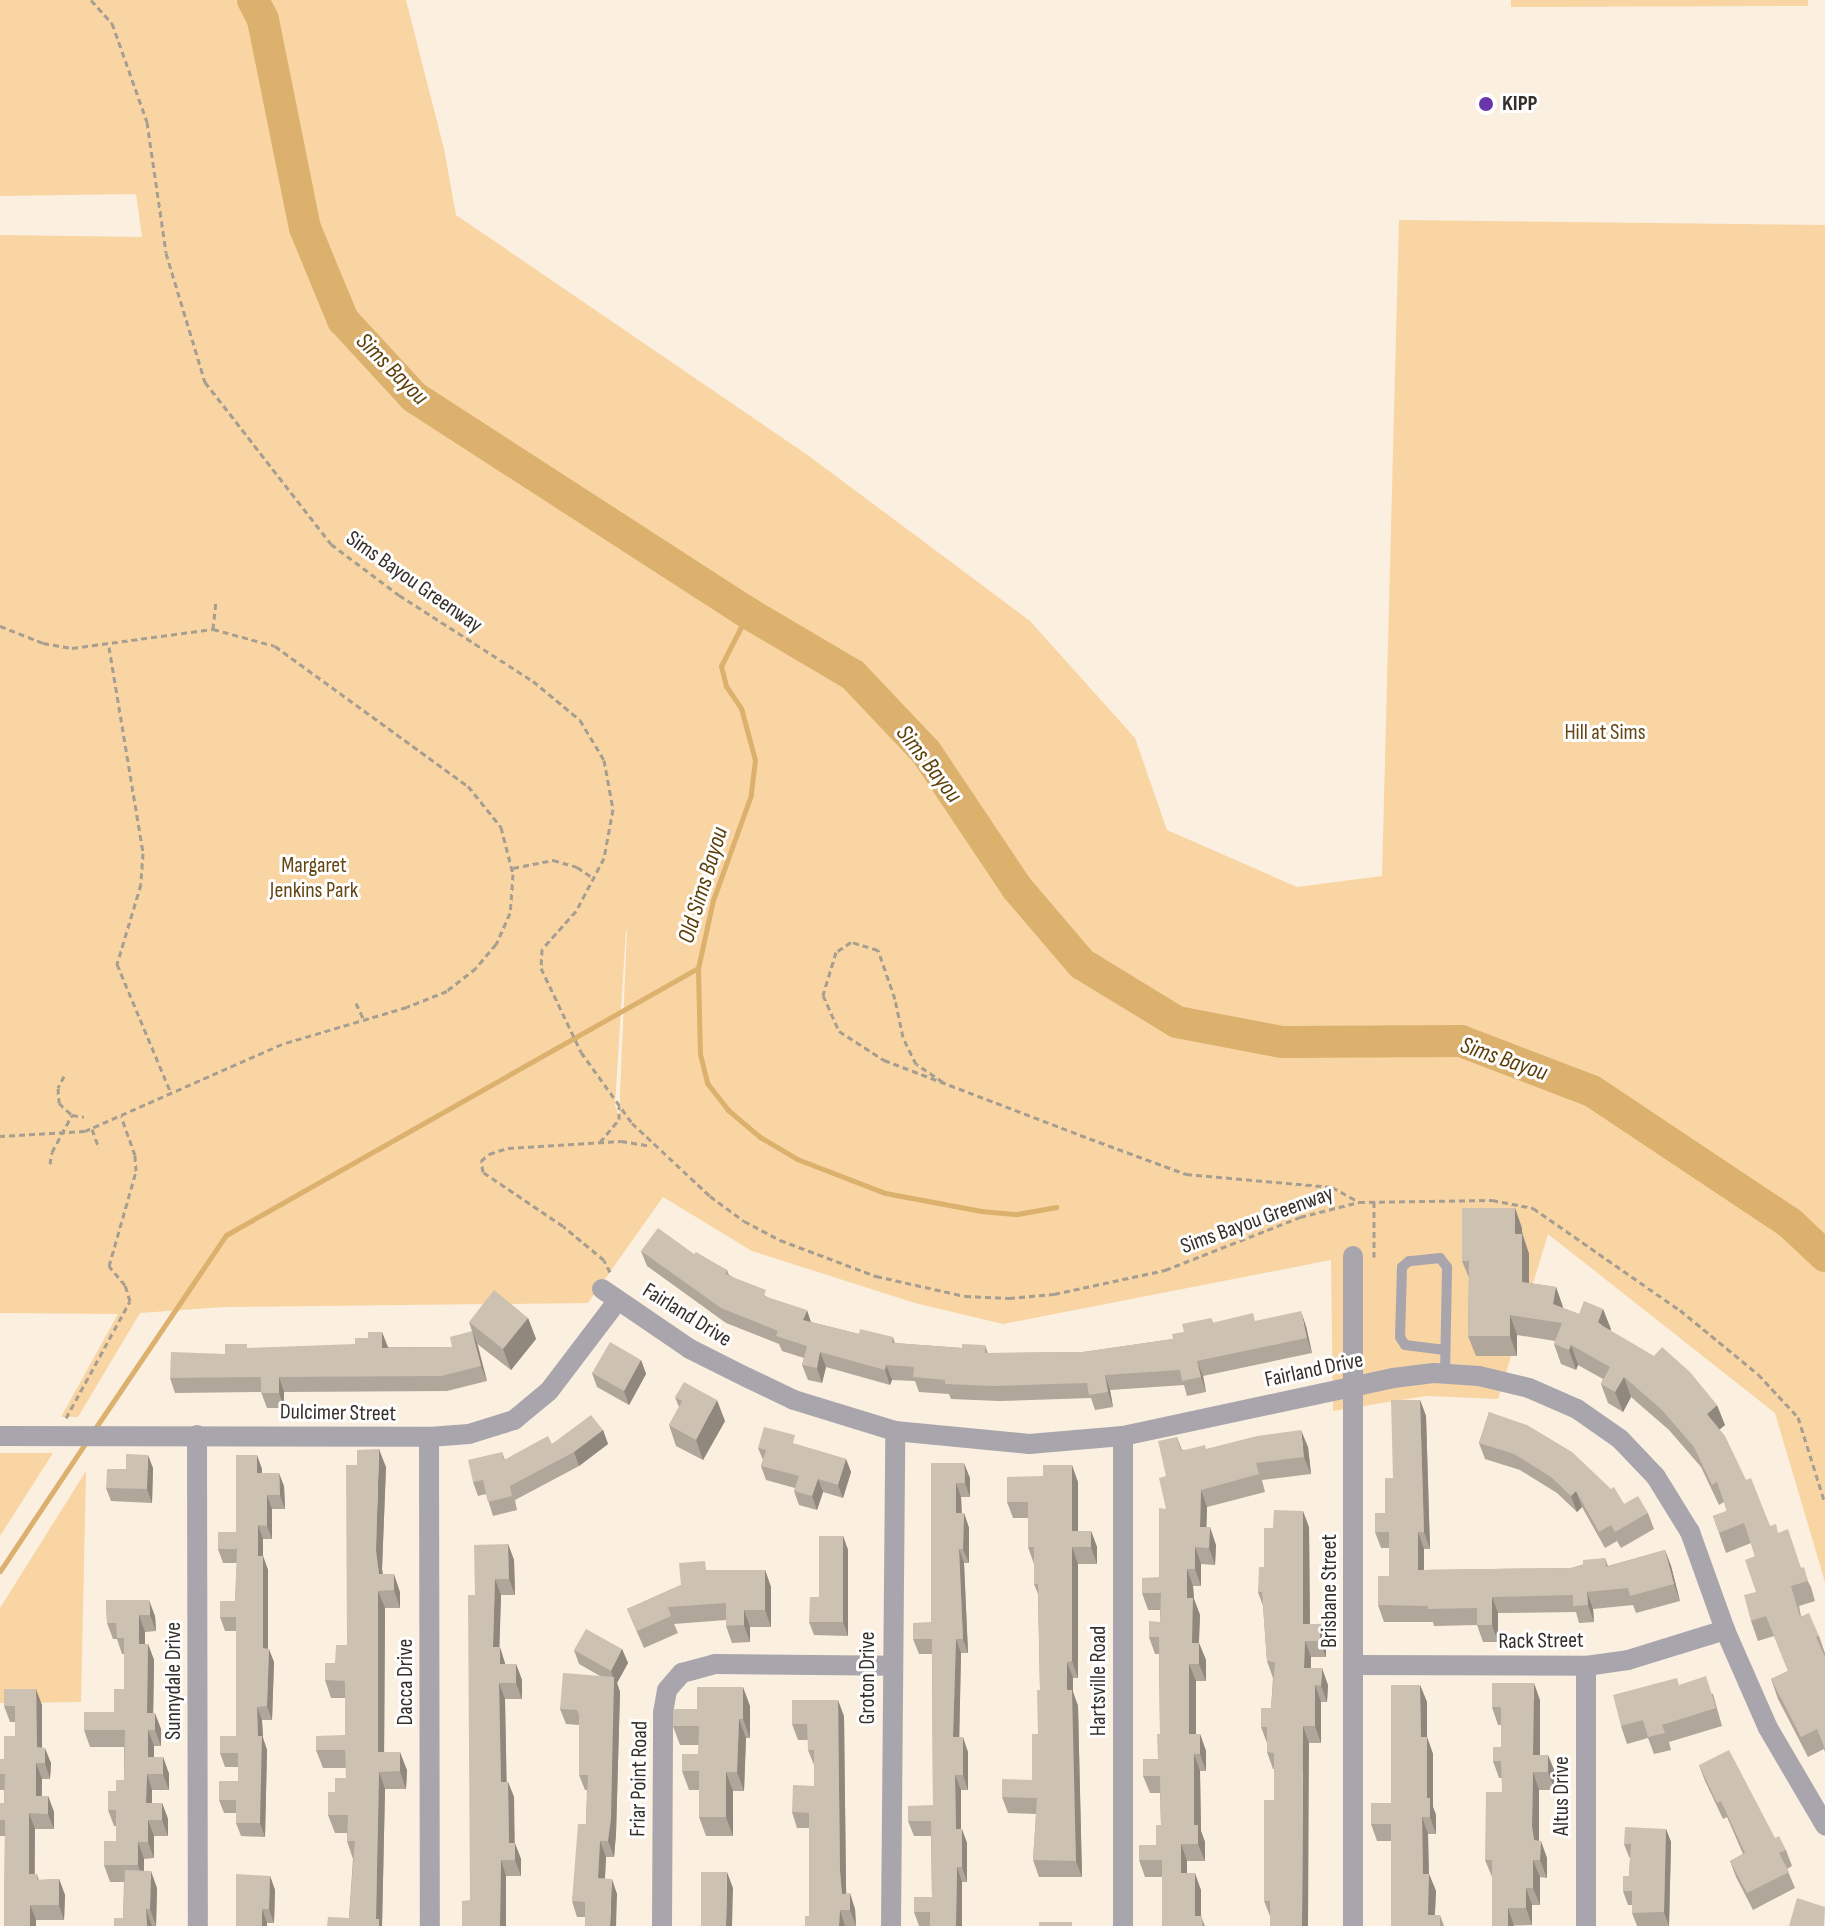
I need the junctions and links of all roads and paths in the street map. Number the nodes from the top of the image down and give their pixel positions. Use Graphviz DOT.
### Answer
graph roads {
  1 [pos="91,0"];
  2 [pos="216,601"];
  3 [pos="0,626"];
  4 [pos="213,629"];
  5 [pos="108,645"];
  6 [pos="513,868"];
  7 [pos="593,878"];
  8 [pos="356,1003"];
  9 [pos="363,1018"];
  10 [pos="64,1076"];
  11 [pos="943,1082"];
  12 [pos="171,1093"];
  13 [pos="619,1106"];
  14 [pos="72,1115"];
  15 [pos="121,1115"];
  16 [pos="84,1117"];
  17 [pos="92,1128"];
  18 [pos="61,1135"];
  19 [pos="0,1136"];
  20 [pos="600,1142"];
  21 [pos="655,1147"];
  22 [pos="99,1148"];
  23 [pos="50,1164"];
  24 [pos="1359,1202"];
  25 [pos="1353,1256"];
  26 [pos="611,1288"];
  27 [pos="1445,1350"];
  28 [pos="1445,1374"];
  29 [pos="1354,1386"];
  30 [pos="895,1431"];
  31 [pos="62,1435"];
  32 [pos="197,1435"];
  33 [pos="0,1436"];
  34 [pos="1123,1436"];
  35 [pos="429,1437"];
  36 [pos="1825,1503"];
  37 [pos="1725,1630"];
  38 [pos="1354,1665"];
  39 [pos="892,1666"];
  40 [pos="1586,1666"];
  41 [pos="1825,1825"];
  42 [pos="198,1926"];
  43 [pos="430,1926"];
  44 [pos="662,1926"];
  45 [pos="891,1926"];
  46 [pos="1123,1926"];
  47 [pos="1353,1926"];
  48 [pos="1586,1926"];
  1 -- 7 [label="path, Sims Bayou Greenway"];
  2 -- 4 [label="path"];
  3 -- 5 [label="path"];
  4 -- 5 [label="path"];
  4 -- 6 [label="path"];
  5 -- 12 [label="path"];
  6 -- 7 [label="path"];
  6 -- 9 [label="path"];
  7 -- 13 [label="path, Sims Bayou Greenway"];
  8 -- 9 [label="path"];
  9 -- 12 [label="path"];
  10 -- 14 [label="path"];
  11 -- 11 [label="path"];
  11 -- 24 [label="path"];
  12 -- 15 [label="path"];
  13 -- 20 [label="path"];
  13 -- 21 [label="path, Sims Bayou Greenway"];
  14 -- 16 [label="path"];
  14 -- 18 [label="path"];
  15 -- 17 [label="path"];
  15 -- 31 [label="path"];
  17 -- 18 [label="path"];
  17 -- 22 [label="path"];
  18 -- 19 [label="path"];
  18 -- 23 [label="path"];
  20 -- 21 [label="path"];
  20 -- 26 [label="path"];
  21 -- 24 [label="path, Sims Bayou Greenway"];
  24 -- 36 [label="path, Sims Bayou Greenway"];
  25 -- 29 [label="street, Brisbane Street"];
  26 -- 30 [label="street, Fairland Drive"];
  26 -- 35 [label="street, Dulcimer Street"];
  27 -- 27 [label="lane"];
  27 -- 28 [label="lane"];
  28 -- 29 [label="street, Fairland Drive"];
  28 -- 37 [label="street, Fairland Drive"];
  29 -- 34 [label="street, Fairland Drive"];
  29 -- 38 [label="street, Brisbane Street"];
  30 -- 34 [label="street, Fairland Drive"];
  30 -- 39 [label="street, Groton Drive"];
  31 -- 32 [label="street, Dulcimer Street"];
  31 -- 33 [label="street, Dulcimer Street"];
  32 -- 35 [label="street, Dulcimer Street"];
  32 -- 42 [label="street, Sunnydale Drive"];
  34 -- 46 [label="street, Hartsville Road"];
  35 -- 43 [label="street, Dacca Drive"];
  37 -- 40 [label="street, Rack Street"];
  37 -- 41 [label="street, Fairland Drive"];
  38 -- 40 [label="street, Rack Street"];
  38 -- 47 [label="street, Brisbane Street"];
  39 -- 44 [label="street, Friar Point Road"];
  39 -- 45 [label="street, Groton Drive"];
  40 -- 48 [label="street, Altus Drive"];
}
